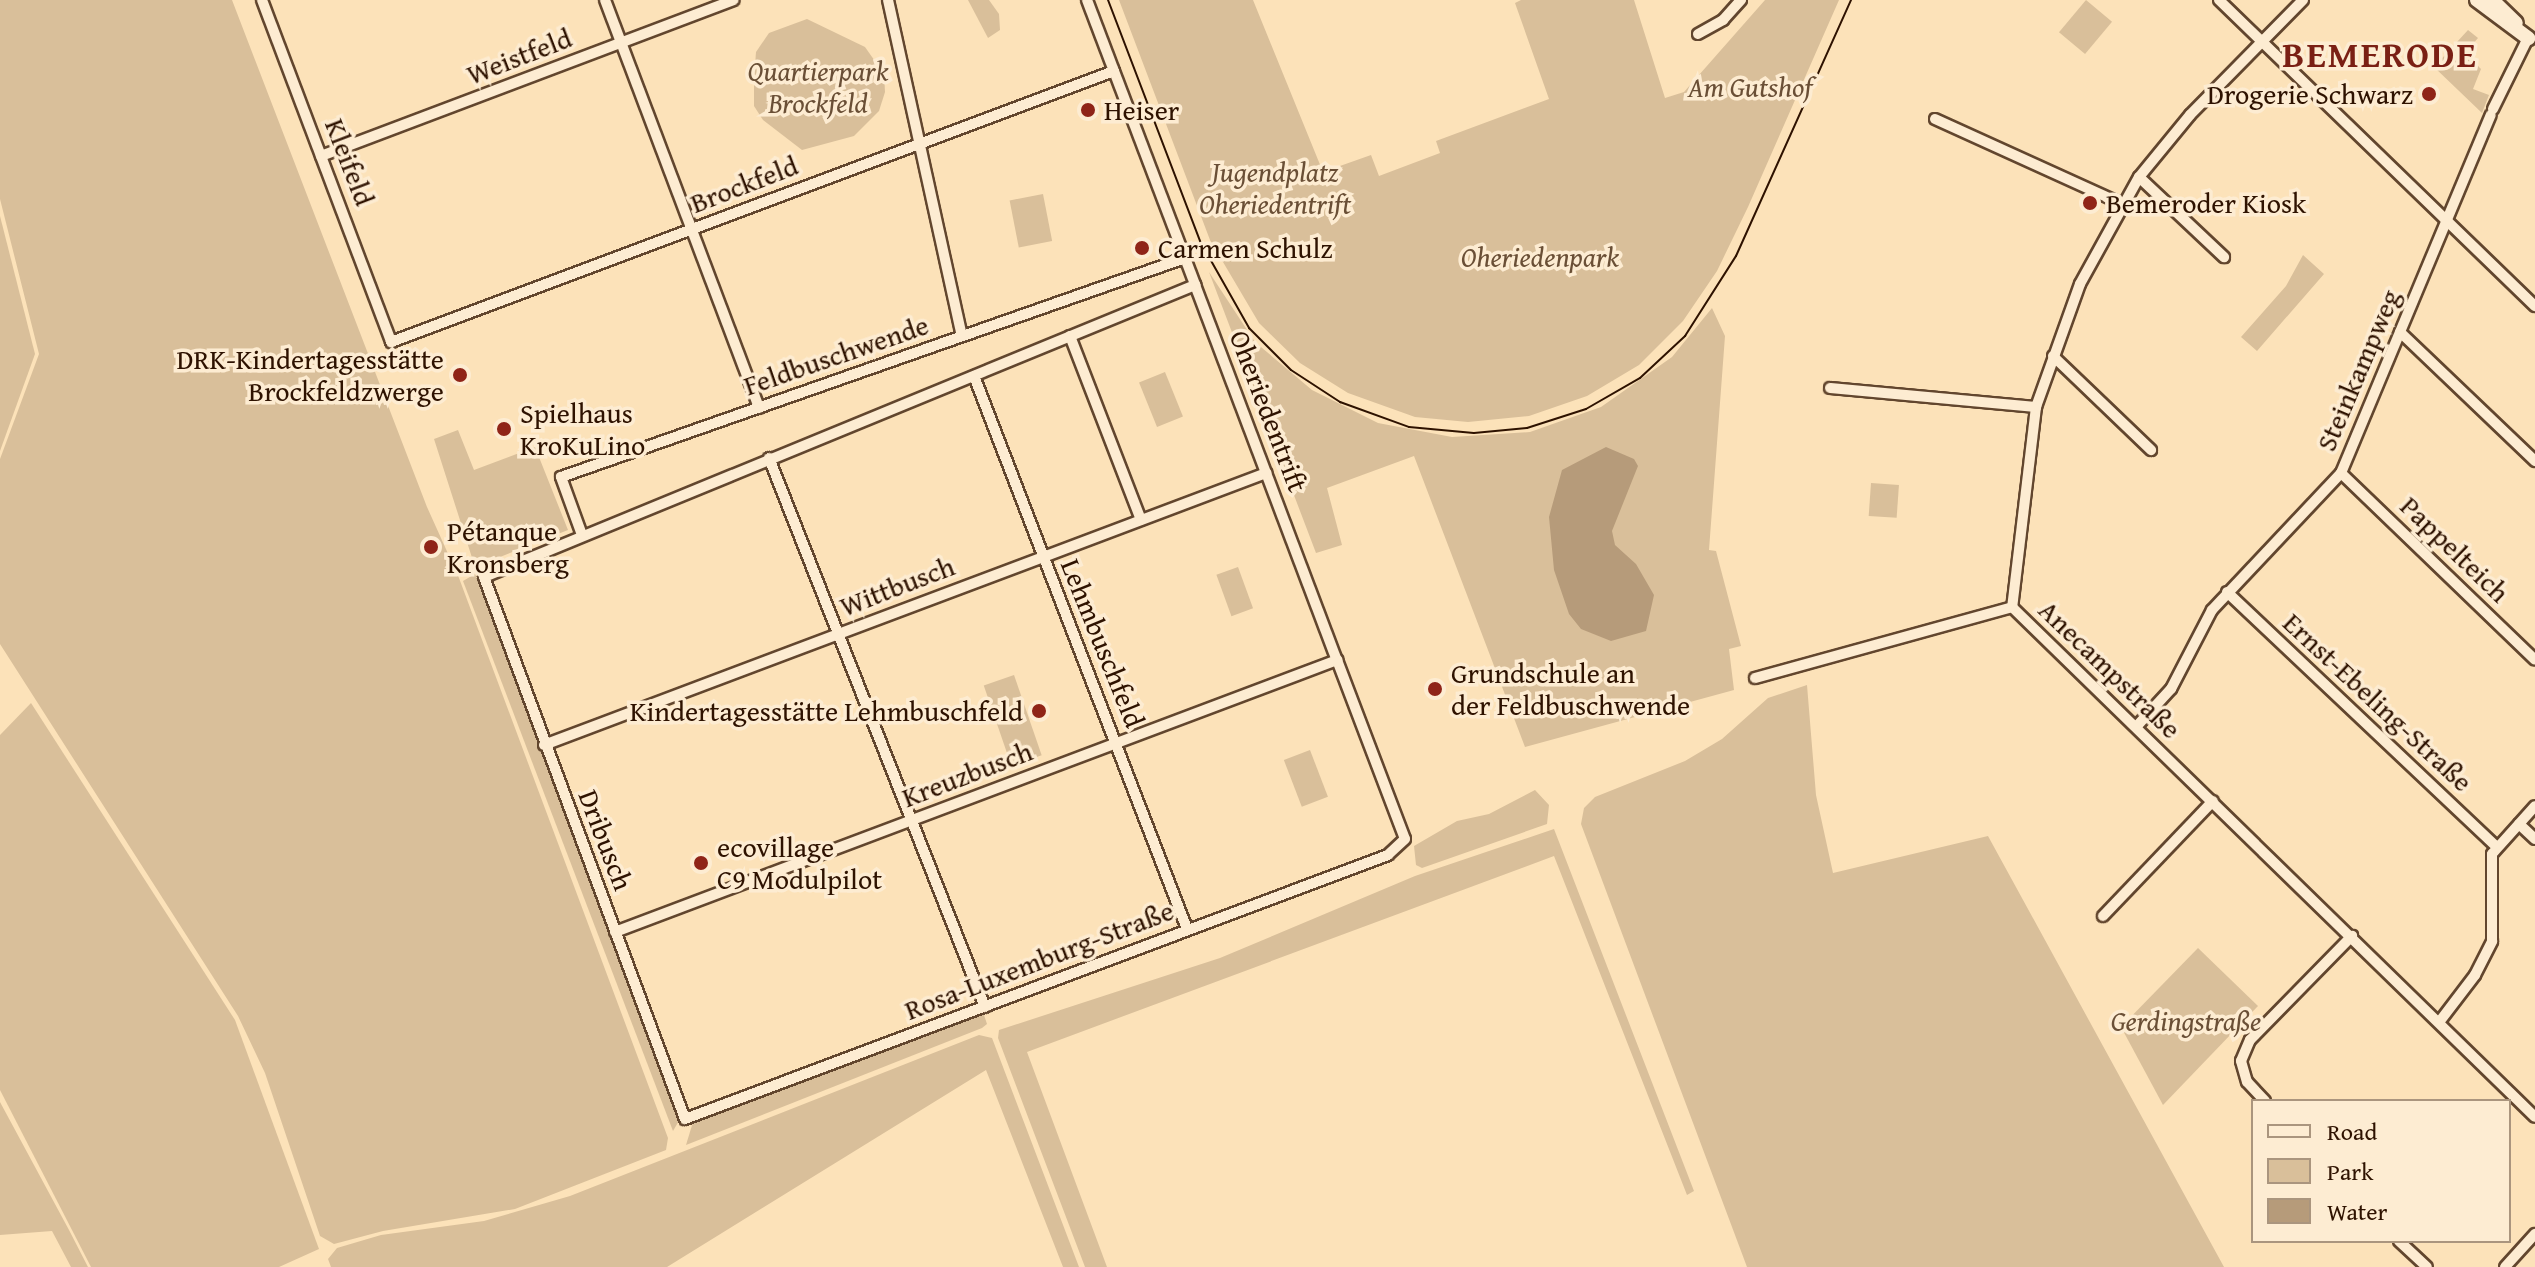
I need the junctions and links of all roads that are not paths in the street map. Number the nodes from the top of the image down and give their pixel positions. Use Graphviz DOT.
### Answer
graph roads {
  1 [pos="262,0"];
  2 [pos="605,0"];
  3 [pos="734,0"];
  4 [pos="888,0"];
  5 [pos="1087,0"];
  6 [pos="1741,0"];
  7 [pos="2219,0"];
  8 [pos="2303,0"];
  9 [pos="2477,0"];
  10 [pos="2492,0"];
  11 [pos="1698,34"];
  12 [pos="2262,41"];
  13 [pos="2532,41"];
  14 [pos="621,43"];
  15 [pos="1114,71"];
  16 [pos="1935,119"];
  17 [pos="919,144"];
  18 [pos="321,156"];
  19 [pos="2139,177"];
  20 [pos="2122,204"];
  21 [pos="2449,220"];
  22 [pos="692,229"];
  23 [pos="2224,257"];
  24 [pos="1185,258"];
  25 [pos="1195,285"];
  26 [pos="2535,306"];
  27 [pos="2400,332"];
  28 [pos="962,336"];
  29 [pos="1070,336"];
  30 [pos="391,342"];
  31 [pos="2053,356"];
  32 [pos="974,376"];
  33 [pos="1830,388"];
  34 [pos="2036,407"];
  35 [pos="759,408"];
  36 [pos="2151,450"];
  37 [pos="769,458"];
  38 [pos="2535,461"];
  39 [pos="1266,473"];
  40 [pos="2341,473"];
  41 [pos="1141,520"];
  42 [pos="582,535"];
  43 [pos="1043,557"];
  44 [pos="2227,592"];
  45 [pos="2012,607"];
  46 [pos="836,635"];
  47 [pos="1337,660"];
  48 [pos="2535,660"];
  49 [pos="1755,678"];
  50 [pos="2136,727"];
  51 [pos="1117,742"];
  52 [pos="544,745"];
  53 [pos="2213,801"];
  54 [pos="2535,806"];
  55 [pos="912,821"];
  56 [pos="2519,824"];
  57 [pos="1405,839"];
  58 [pos="2535,839"];
  59 [pos="2496,846"];
  60 [pos="2103,916"];
  61 [pos="1187,929"];
  62 [pos="615,932"];
  63 [pos="2352,936"];
  64 [pos="985,1007"];
  65 [pos="2440,1021"];
  66 [pos="2263,1099"];
  67 [pos="2535,1117"];
  68 [pos="685,1119"];
  69 [pos="2535,1234"];
  70 [pos="2401,1243"];
  71 [pos="2427,1267"];
  72 [pos="2505,1267"];
  1 -- 18 [label="street, Kleifeld"];
  2 -- 14 [label="street"];
  3 -- 14 [label="street, Weistfeld"];
  4 -- 17 [label="street"];
  5 -- 15 [label="street, Oheriedentrift"];
  6 -- 11 [label="street"];
  7 -- 12 [label="street"];
  8 -- 12 [label="street, Anecampstraße"];
  9 -- 13 [label="main road"];
  10 -- 13 [label="main road"];
  12 -- 19 [label="street, Anecampstraße"];
  12 -- 21 [label="street"];
  13 -- 21 [label="street, Steinkampweg"];
  14 -- 18 [label="street, Weistfeld"];
  14 -- 22 [label="street"];
  15 -- 17 [label="street, Brockfeld"];
  15 -- 24 [label="street, Oheriedentrift"];
  16 -- 20 [label="street"];
  17 -- 22 [label="street, Brockfeld"];
  17 -- 28 [label="street"];
  18 -- 30 [label="street, Kleifeld"];
  19 -- 20 [label="street, Anecampstraße"];
  19 -- 23 [label="street"];
  20 -- 31 [label="street, Anecampstraße"];
  21 -- 26 [label="street"];
  21 -- 27 [label="street, Steinkampweg"];
  22 -- 30 [label="street, Brockfeld"];
  22 -- 35 [label="street"];
  24 -- 25 [label="street, Oheriedentrift"];
  24 -- 28 [label="street, Feldbuschwende"];
  25 -- 29 [label="street"];
  25 -- 39 [label="street, Oheriedentrift"];
  27 -- 38 [label="street"];
  27 -- 40 [label="street, Steinkampweg"];
  28 -- 35 [label="street, Feldbuschwende"];
  29 -- 32 [label="street"];
  29 -- 41 [label="street"];
  31 -- 34 [label="street, Anecampstraße"];
  31 -- 36 [label="street"];
  32 -- 37 [label="street"];
  32 -- 43 [label="street, Lehmbuschfeld"];
  33 -- 34 [label="street"];
  34 -- 45 [label="street, Anecampstraße"];
  35 -- 42 [label="street, Feldbuschwende"];
  37 -- 42 [label="street"];
  37 -- 46 [label="street"];
  39 -- 41 [label="street, Wittbusch"];
  39 -- 47 [label="street, Oheriedentrift"];
  40 -- 44 [label="street, Steinkampweg"];
  40 -- 48 [label="street, Pappelteich"];
  41 -- 43 [label="street, Wittbusch"];
  42 -- 52 [label="street, Dribusch"];
  43 -- 46 [label="street, Wittbusch"];
  43 -- 51 [label="street, Lehmbuschfeld"];
  44 -- 50 [label="street, Steinkampweg"];
  44 -- 59 [label="street, Ernst-Ebeling-Straße"];
  45 -- 49 [label="street"];
  45 -- 50 [label="street, Anecampstraße"];
  46 -- 52 [label="street, Wittbusch"];
  46 -- 55 [label="street"];
  47 -- 51 [label="street, Kreuzbusch"];
  47 -- 57 [label="street, Oheriedentrift"];
  50 -- 53 [label="street, Anecampstraße"];
  51 -- 55 [label="street, Kreuzbusch"];
  51 -- 61 [label="street, Lehmbuschfeld"];
  52 -- 62 [label="street, Dribusch"];
  53 -- 60 [label="street"];
  53 -- 63 [label="street, Anecampstraße"];
  54 -- 56 [label="street"];
  55 -- 62 [label="street, Kreuzbusch"];
  55 -- 64 [label="street"];
  56 -- 58 [label="street"];
  56 -- 59 [label="street"];
  57 -- 61 [label="street, Rosa-Luxemburg-Straße"];
  59 -- 65 [label="street"];
  61 -- 64 [label="street, Rosa-Luxemburg-Straße"];
  62 -- 68 [label="street, Dribusch"];
  63 -- 65 [label="street, Anecampstraße"];
  63 -- 66 [label="street"];
  64 -- 68 [label="street, Rosa-Luxemburg-Straße"];
  65 -- 67 [label="street, Anecampstraße"];
  69 -- 72 [label="street"];
  70 -- 71 [label="street"];
}
